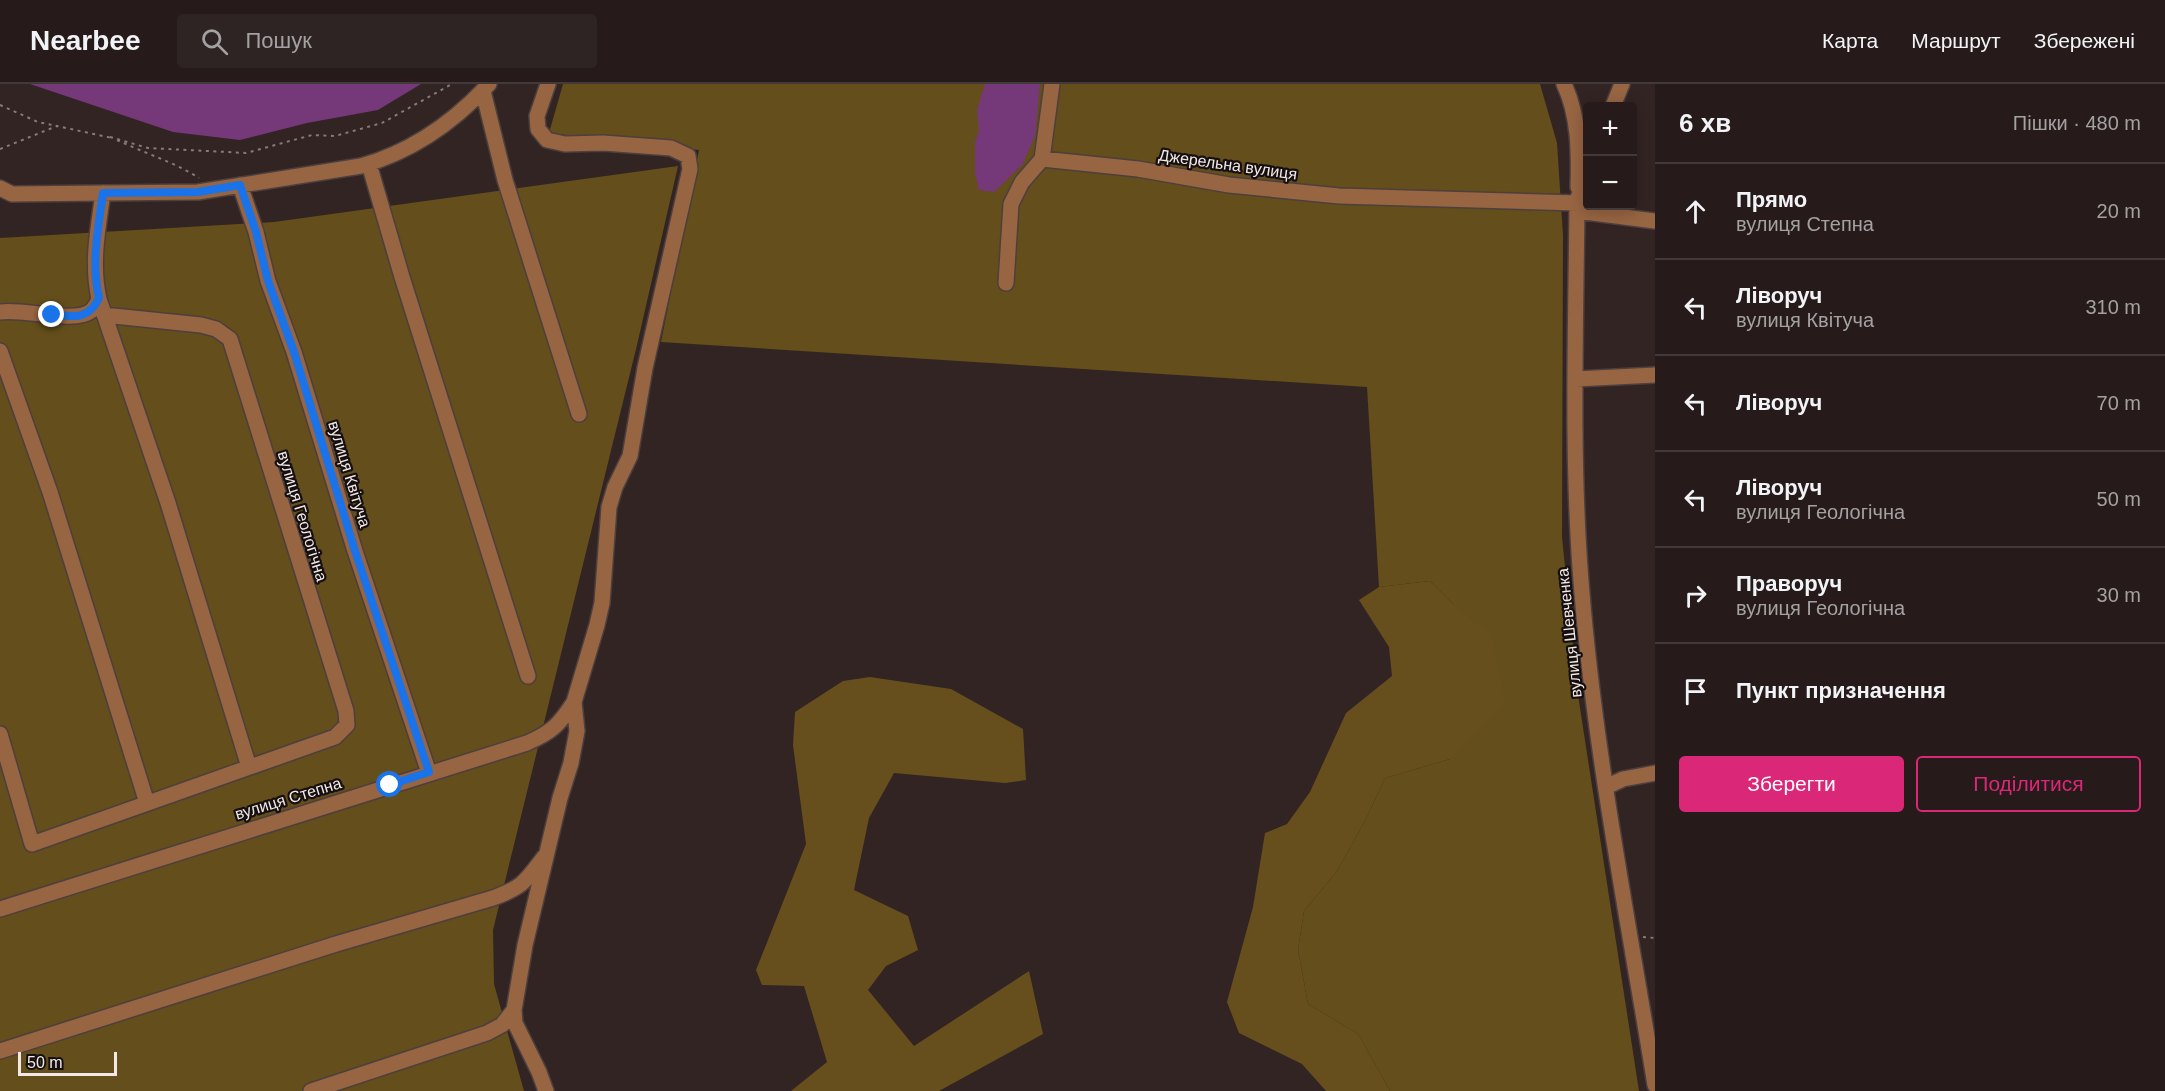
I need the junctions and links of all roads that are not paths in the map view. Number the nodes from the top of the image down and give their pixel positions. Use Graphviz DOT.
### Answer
graph roads {
  1 [pos="548,84"];
  2 [pos="1052,84"];
  3 [pos="1564,84"];
  4 [pos="1622,84"];
  5 [pos="486,88"];
  6 [pos="1615,102"];
  7 [pos="1042,159"];
  8 [pos="369,164"];
  9 [pos="240,185"];
  10 [pos="1583,186"];
  11 [pos="0,188"];
  12 [pos="103,193"];
  13 [pos="1577,205"];
  14 [pos="1655,221"];
  15 [pos="1006,283"];
  16 [pos="99,298"];
  17 [pos="0,312"];
  18 [pos="104,315"];
  19 [pos="0,351"];
  20 [pos="1655,375"];
  21 [pos="1576,379"];
  22 [pos="579,414"];
  23 [pos="528,676"];
  24 [pos="574,702"];
  25 [pos="0,734"];
  26 [pos="249,767"];
  27 [pos="429,772"];
  28 [pos="1655,772"];
  29 [pos="1606,787"];
  30 [pos="147,803"];
  31 [pos="547,852"];
  32 [pos="0,909"];
  33 [pos="514,1010"];
  34 [pos="0,1051"];
  35 [pos="1655,1085"];
  36 [pos="311,1091"];
  37 [pos="546,1091"];
  1 -- 24 [label="street"];
  2 -- 7 [label="street"];
  3 -- 13 [label="street"];
  4 -- 6 [label="street"];
  5 -- 8 [label="street"];
  5 -- 22 [label="street"];
  7 -- 13 [label="street, Джерельна вулиця"];
  7 -- 15 [label="street"];
  8 -- 9 [label="street"];
  8 -- 23 [label="street"];
  9 -- 12 [label="street"];
  9 -- 27 [label="street, вулиця Квітуча"];
  10 -- 13 [label="street, вулиця Шевченка"];
  11 -- 12 [label="street"];
  12 -- 16 [label="street"];
  13 -- 14 [label="street, Джерельна вулиця"];
  13 -- 21 [label="street, вулиця Шевченка"];
  16 -- 17 [label="street"];
  16 -- 18 [label="street"];
  18 -- 26 [label="street"];
  18 -- 26 [label="street, вулиця Геологічна"];
  19 -- 30 [label="street"];
  20 -- 21 [label="street"];
  21 -- 29 [label="street, вулиця Шевченка"];
  24 -- 27 [label="street, вулиця Степна"];
  24 -- 31 [label="street"];
  25 -- 30 [label="street, вулиця Геологічна"];
  26 -- 30 [label="street, вулиця Геологічна"];
  27 -- 32 [label="street, вулиця Степна"];
  28 -- 29 [label="street"];
  29 -- 35 [label="street, вулиця Шевченка"];
  31 -- 33 [label="street"];
  31 -- 34 [label="street"];
  33 -- 36 [label="street"];
  33 -- 37 [label="street"];
}
